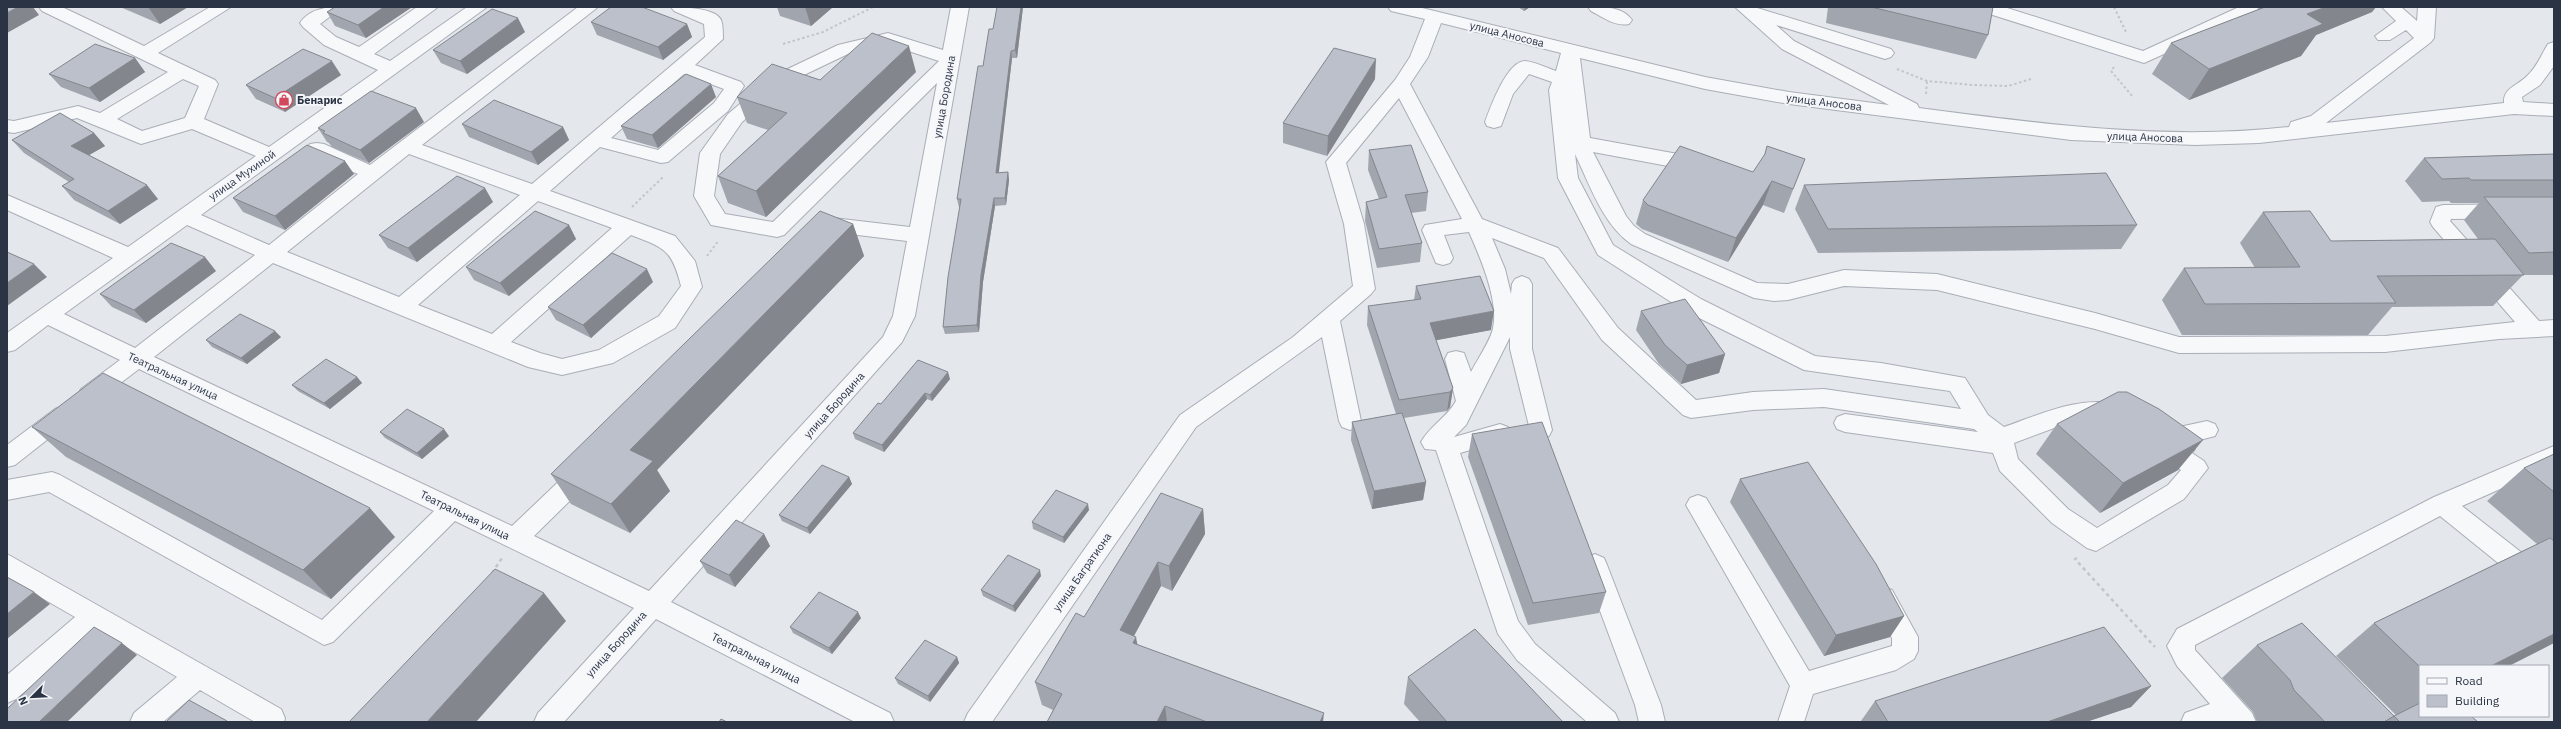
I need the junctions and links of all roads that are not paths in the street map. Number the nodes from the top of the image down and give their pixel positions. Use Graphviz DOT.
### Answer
graph roads {
  1 [pos="48,7"];
  2 [pos="222,7"];
  3 [pos="334,7"];
  4 [pos="429,7"];
  5 [pos="478,7"];
  6 [pos="589,7"];
  7 [pos="680,7"];
  8 [pos="960,7"];
  9 [pos="1397,7"];
  10 [pos="1473,7"];
  11 [pos="1597,7"];
  12 [pos="1986,7"];
  13 [pos="2253,7"];
  14 [pos="2391,7"];
  15 [pos="2428,7"];
  16 [pos="1747,9"];
  17 [pos="1435,16"];
  18 [pos="1623,20"];
  19 [pos="2407,22"];
  20 [pos="1478,26"];
  21 [pos="2384,36"];
  22 [pos="2425,38"];
  23 [pos="2554,48"];
  24 [pos="1570,52"];
  25 [pos="146,53"];
  26 [pos="1886,53"];
  27 [pos="360,55"];
  28 [pos="950,59"];
  29 [pos="385,66"];
  30 [pos="680,66"];
  31 [pos="182,71"];
  32 [pos="1561,79"];
  33 [pos="1401,84"];
  34 [pos="2514,108"];
  35 [pos="2554,110"];
  36 [pos="1924,115"];
  37 [pos="102,120"];
  38 [pos="193,122"];
  39 [pos="1494,122"];
  40 [pos="7,126"];
  41 [pos="2259,137"];
  42 [pos="293,139"];
  43 [pos="596,140"];
  44 [pos="1581,143"];
  45 [pos="406,146"];
  46 [pos="270,155"];
  47 [pos="1716,170"];
  48 [pos="372,173"];
  49 [pos="536,193"];
  50 [pos="7,202"];
  51 [pos="2554,211"];
  52 [pos="185,216"];
  53 [pos="1475,224"];
  54 [pos="628,226"];
  55 [pos="919,235"];
  56 [pos="812,242"];
  57 [pos="271,254"];
  58 [pos="128,256"];
  59 [pos="1443,258"];
  60 [pos="1522,284"];
  61 [pos="402,307"];
  62 [pos="46,315"];
  63 [pos="1329,318"];
  64 [pos="2544,329"];
  65 [pos="7,344"];
  66 [pos="495,344"];
  67 [pos="136,358"];
  68 [pos="1456,359"];
  69 [pos="1467,400"];
  70 [pos="1980,420"];
  71 [pos="1350,421"];
  72 [pos="1846,423"];
  73 [pos="1541,430"];
  74 [pos="2207,430"];
  75 [pos="1433,442"];
  76 [pos="2002,442"];
  77 [pos="1552,451"];
  78 [pos="2554,455"];
  79 [pos="600,456"];
  80 [pos="7,458"];
  81 [pos="2187,462"];
  82 [pos="7,490"];
  83 [pos="2442,504"];
  84 [pos="1698,505"];
  85 [pos="452,509"];
  86 [pos="515,539"];
  87 [pos="1586,540"];
  88 [pos="7,566"];
  89 [pos="1876,586"];
  90 [pos="2554,593"];
  91 [pos="652,604"];
  92 [pos="95,616"];
  93 [pos="198,676"];
  94 [pos="1804,685"];
  95 [pos="7,691"];
  96 [pos="2237,715"];
  97 [pos="143,722"];
  98 [pos="269,722"];
  99 [pos="547,722"];
  100 [pos="881,722"];
  101 [pos="976,722"];
  102 [pos="1606,722"];
  103 [pos="1652,722"];
  104 [pos="1791,722"];
  105 [pos="2194,722"];
  1 -- 25 [label="street"];
  2 -- 25 [label="street"];
  3 -- 27 [label="street"];
  4 -- 27 [label="street"];
  5 -- 42 [label="street, улица Мухиной"];
  6 -- 45 [label="street"];
  7 -- 30 [label="street"];
  8 -- 28 [label="street, улица Бородина"];
  9 -- 17 [label="street, улица Аносова"];
  10 -- 20 [label="street"];
  11 -- 18 [label="street"];
  12 -- 13 [label="street"];
  14 -- 19 [label="street"];
  15 -- 22 [label="street"];
  16 -- 26 [label="street"];
  16 -- 36 [label="street"];
  17 -- 20 [label="street, улица Аносова"];
  17 -- 33 [label="street"];
  19 -- 21 [label="street"];
  19 -- 22 [label="street"];
  20 -- 24 [label="street, улица Аносова"];
  22 -- 41 [label="street"];
  23 -- 34 [label="street"];
  24 -- 32 [label="street"];
  24 -- 36 [label="street, улица Аносова"];
  24 -- 44 [label="street"];
  25 -- 31 [label="street"];
  27 -- 29 [label="street"];
  28 -- 28 [label="street"];
  28 -- 55 [label="street, улица Бородина"];
  30 -- 43 [label="street"];
  30 -- 43 [label="street"];
  31 -- 37 [label="street"];
  31 -- 38 [label="street"];
  32 -- 39 [label="street"];
  32 -- 70 [label="street"];
  33 -- 53 [label="street"];
  33 -- 63 [label="street, улица Багратиона"];
  34 -- 35 [label="street"];
  34 -- 41 [label="street"];
  36 -- 41 [label="street, улица Аносова"];
  37 -- 38 [label="street"];
  37 -- 40 [label="street"];
  38 -- 46 [label="street"];
  42 -- 46 [label="street, улица Мухиной"];
  42 -- 48 [label="street"];
  43 -- 49 [label="street"];
  44 -- 47 [label="street"];
  44 -- 64 [label="street"];
  45 -- 48 [label="street"];
  45 -- 49 [label="street"];
  46 -- 52 [label="street, улица Мухиной"];
  48 -- 57 [label="street"];
  49 -- 54 [label="street"];
  49 -- 61 [label="street"];
  50 -- 58 [label="street"];
  51 -- 64 [label="street"];
  52 -- 57 [label="street"];
  52 -- 58 [label="street, улица Мухиной"];
  53 -- 59 [label="street"];
  53 -- 69 [label="street"];
  53 -- 70 [label="street"];
  54 -- 66 [label="street"];
  54 -- 66 [label="street"];
  55 -- 56 [label="street"];
  55 -- 91 [label="street, улица Бородина"];
  57 -- 61 [label="street"];
  57 -- 67 [label="street"];
  58 -- 62 [label="street, улица Мухиной"];
  60 -- 73 [label="street"];
  61 -- 66 [label="street"];
  62 -- 65 [label="street, улица Мухиной"];
  62 -- 67 [label="street, Театральная улица"];
  63 -- 71 [label="street"];
  63 -- 101 [label="street, улица Багратиона"];
  67 -- 80 [label="street"];
  67 -- 85 [label="street, Театральная улица"];
  68 -- 69 [label="street"];
  69 -- 75 [label="street"];
  70 -- 76 [label="street"];
  72 -- 76 [label="street"];
  73 -- 77 [label="street"];
  73 -- 102 [label="street"];
  74 -- 81 [label="street"];
  76 -- 81 [label="street"];
  76 -- 81 [label="street"];
  78 -- 83 [label="street"];
  79 -- 86 [label="street"];
  82 -- 85 [label="street"];
  83 -- 90 [label="street"];
  83 -- 96 [label="street"];
  84 -- 94 [label="street"];
  85 -- 86 [label="street, Театральная улица"];
  86 -- 91 [label="street, Театральная улица"];
  87 -- 103 [label="street"];
  88 -- 92 [label="street"];
  89 -- 94 [label="street"];
  91 -- 99 [label="street, улица Бородина"];
  91 -- 100 [label="street, Театральная улица"];
  92 -- 93 [label="street"];
  92 -- 95 [label="street"];
  93 -- 97 [label="street"];
  93 -- 98 [label="street"];
  94 -- 104 [label="street"];
  96 -- 105 [label="street"];
}
